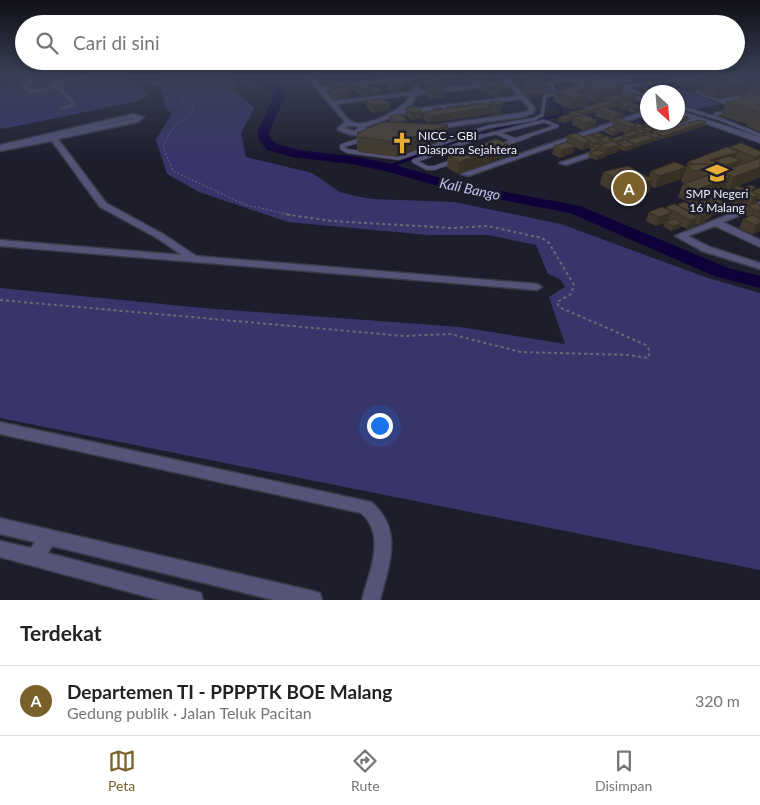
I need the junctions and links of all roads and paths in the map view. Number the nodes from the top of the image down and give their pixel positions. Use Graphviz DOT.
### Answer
graph roads {
  1 [pos="71,104"];
  2 [pos="332,104"];
  3 [pos="408,104"];
  4 [pos="468,104"];
  5 [pos="529,104"];
  6 [pos="543,104"];
  7 [pos="725,104"];
  8 [pos="61,108"];
  9 [pos="685,108"];
  10 [pos="397,113"];
  11 [pos="685,114"];
  12 [pos="640,115"];
  13 [pos="717,118"];
  14 [pos="698,119"];
  15 [pos="128,120"];
  16 [pos="350,124"];
  17 [pos="423,128"];
  18 [pos="485,128"];
  19 [pos="359,129"];
  20 [pos="496,132"];
  21 [pos="384,133"];
  22 [pos="53,137"];
  23 [pos="759,137"];
  24 [pos="367,138"];
  25 [pos="515,140"];
  26 [pos="0,148"];
  27 [pos="563,163"];
  28 [pos="466,174"];
  29 [pos="760,205"];
  30 [pos="715,222"];
  31 [pos="0,243"];
  32 [pos="760,244"];
  33 [pos="194,258"];
  34 [pos="760,266"];
  35 [pos="537,287"];
  36 [pos="0,428"];
  37 [pos="0,526"];
  38 [pos="48,537"];
  39 [pos="0,549"];
  40 [pos="34,558"];
  41 [pos="194,600"];
  42 [pos="313,600"];
  43 [pos="371,600"];
  1 -- 8 [label="lane"];
  2 -- 16 [label="street"];
  3 -- 10 [label="street"];
  4 -- 10 [label="street"];
  5 -- 17 [label="street"];
  6 -- 18 [label="lane"];
  7 -- 13 [label="lane"];
  9 -- 13 [label="lane"];
  10 -- 19 [label="street"];
  11 -- 14 [label="street"];
  12 -- 28 [label="street"];
  13 -- 23 [label="lane"];
  14 -- 23 [label="street"];
  14 -- 27 [label="street"];
  15 -- 22 [label="street"];
  16 -- 19 [label="street"];
  16 -- 19 [label="street"];
  18 -- 20 [label="lane"];
  18 -- 24 [label="lane"];
  19 -- 21 [label="street"];
  20 -- 25 [label="lane"];
  20 -- 25 [label="lane"];
  20 -- 25 [label="lane"];
  22 -- 26 [label="street"];
  22 -- 33 [label="street"];
  29 -- 30 [label="street"];
  30 -- 32 [label="street"];
  30 -- 34 [label="street"];
  31 -- 33 [label="street"];
  33 -- 35 [label="street"];
  36 -- 43 [label="street"];
  37 -- 38 [label="street"];
  38 -- 40 [label="street"];
  38 -- 42 [label="street"];
  39 -- 40 [label="street"];
  40 -- 41 [label="street"];
}
